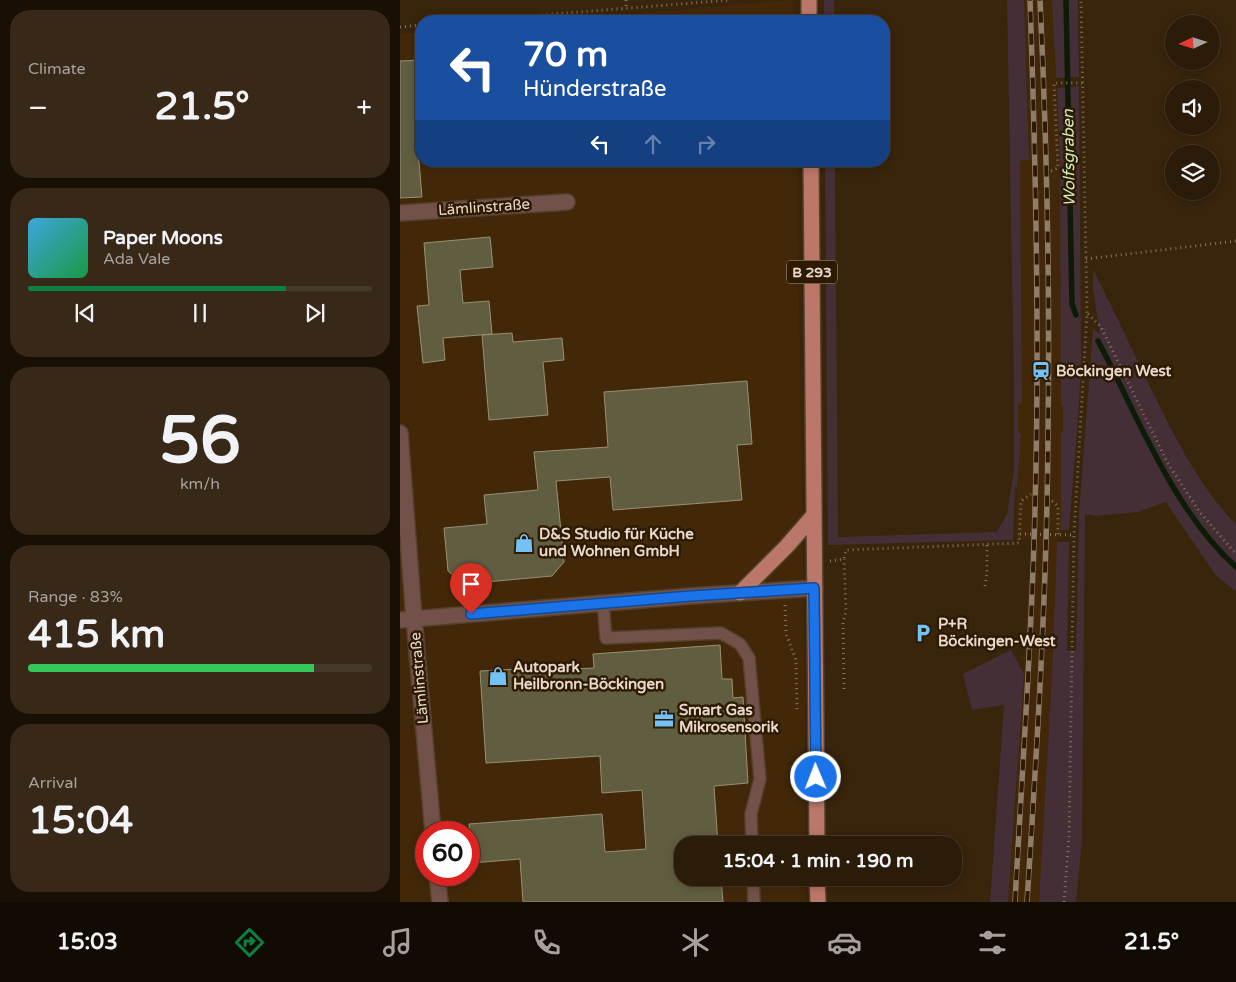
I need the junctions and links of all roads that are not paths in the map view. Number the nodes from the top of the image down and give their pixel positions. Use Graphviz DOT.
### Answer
graph roads {
  1 [pos="809,0"];
  2 [pos="809,15"];
  3 [pos="810,167"];
  4 [pos="567,202"];
  5 [pos="400,213"];
  6 [pos="400,440"];
  7 [pos="814,515"];
  8 [pos="814,588"];
  9 [pos="740,593"];
  10 [pos="603,603"];
  11 [pos="407,619"];
  12 [pos="432,821"];
  13 [pos="752,836"];
  14 [pos="817,836"];
  15 [pos="438,886"];
  16 [pos="753,886"];
  17 [pos="817,886"];
  18 [pos="440,902"];
  19 [pos="754,902"];
  20 [pos="818,902"];
  1 -- 2 [label="main road"];
  3 -- 7 [label="main road, B 293"];
  4 -- 5 [label="street, Lämlinstraße"];
  6 -- 11 [label="street, Lämlinstraße"];
  7 -- 8 [label="main road, B 293"];
  7 -- 9 [label="main road"];
  8 -- 9 [label="street"];
  8 -- 14 [label="main road, B 293"];
  9 -- 10 [label="street"];
  10 -- 11 [label="street"];
  10 -- 13 [label="lane"];
  11 -- 12 [label="street, Lämlinstraße"];
  15 -- 18 [label="street"];
  16 -- 19 [label="lane"];
  17 -- 20 [label="main road"];
}
